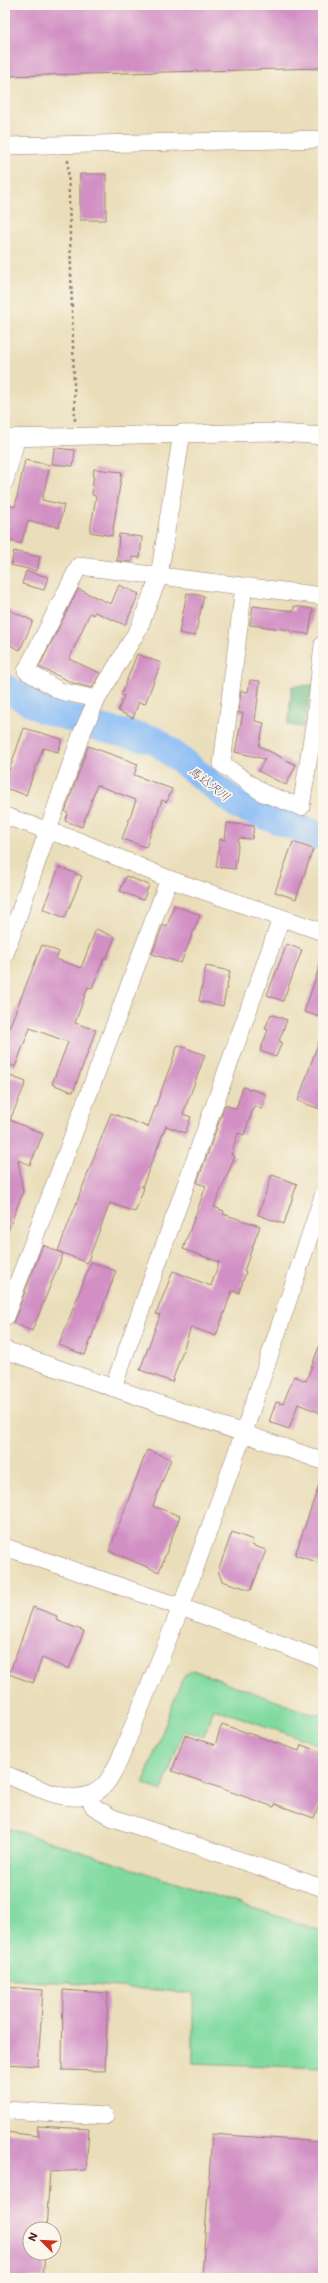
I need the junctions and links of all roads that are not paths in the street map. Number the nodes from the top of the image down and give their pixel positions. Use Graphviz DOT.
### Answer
graph roads {
  1 [pos="323,139"];
  2 [pos="5,146"];
  3 [pos="182,433"];
  4 [pos="323,436"];
  5 [pos="11,437"];
  6 [pos="5,481"];
  7 [pos="158,576"];
  8 [pos="244,586"];
  9 [pos="323,596"];
  10 [pos="323,644"];
  11 [pos="97,699"];
  12 [pos="5,816"];
  13 [pos="47,830"];
  14 [pos="169,878"];
  15 [pos="281,919"];
  16 [pos="323,932"];
  17 [pos="5,954"];
  18 [pos="323,1196"];
  19 [pos="5,1317"];
  20 [pos="5,1350"];
  21 [pos="113,1388"];
  22 [pos="244,1432"];
  23 [pos="323,1461"];
  24 [pos="5,1547"];
  25 [pos="181,1608"];
  26 [pos="323,1660"];
  27 [pos="5,1774"];
  28 [pos="88,1796"];
  29 [pos="323,1888"];
  30 [pos="5,2110"];
  31 [pos="105,2116"];
  1 -- 2 [label="street"];
  3 -- 4 [label="street"];
  3 -- 5 [label="street"];
  3 -- 7 [label="street"];
  5 -- 6 [label="street"];
  7 -- 8 [label="street"];
  7 -- 11 [label="street"];
  7 -- 11 [label="street"];
  8 -- 9 [label="street"];
  8 -- 10 [label="street"];
  11 -- 13 [label="street"];
  12 -- 13 [label="street"];
  13 -- 14 [label="street"];
  13 -- 17 [label="street"];
  14 -- 15 [label="street"];
  14 -- 19 [label="street"];
  15 -- 16 [label="street"];
  15 -- 21 [label="street"];
  18 -- 22 [label="street"];
  20 -- 21 [label="street"];
  21 -- 22 [label="street"];
  22 -- 23 [label="street"];
  22 -- 25 [label="street"];
  24 -- 25 [label="street"];
  25 -- 26 [label="street"];
  25 -- 28 [label="street"];
  27 -- 28 [label="street"];
  28 -- 29 [label="street"];
  30 -- 31 [label="street"];
}
